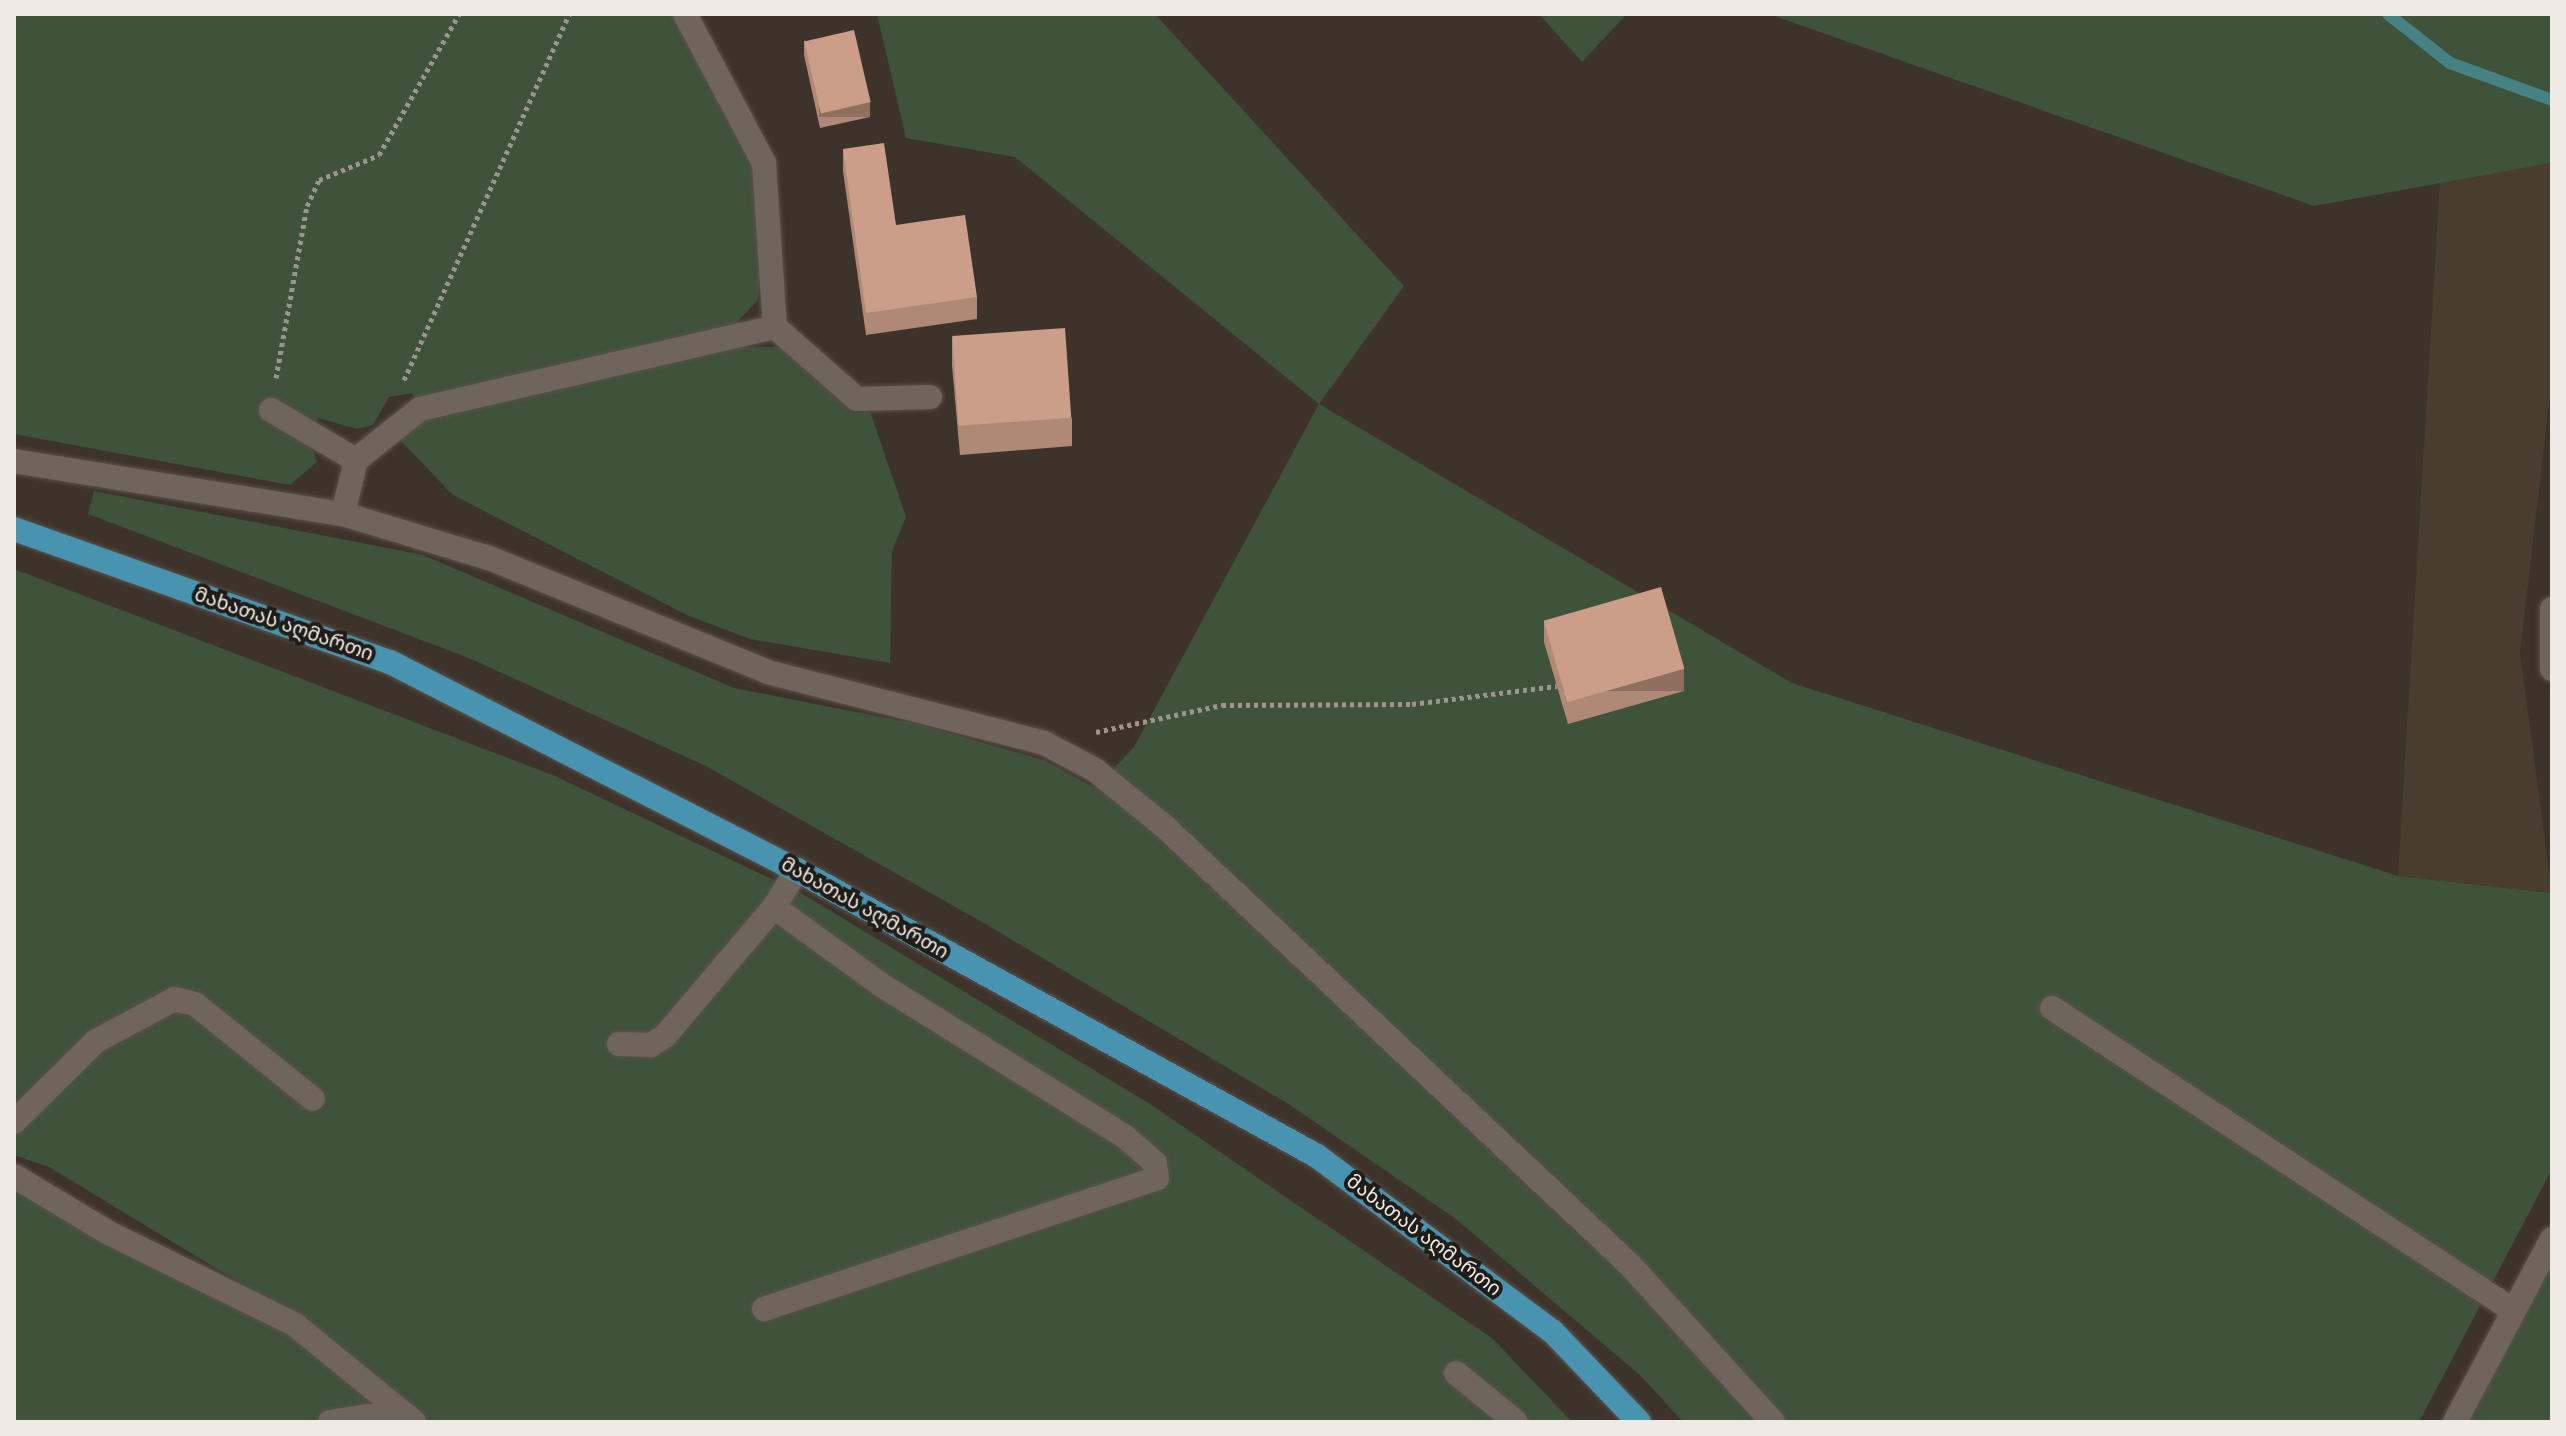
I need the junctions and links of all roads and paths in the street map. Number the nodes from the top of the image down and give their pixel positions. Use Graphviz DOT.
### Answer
graph roads {
  1 [pos="459,14"];
  2 [pos="569,14"];
  3 [pos="685,14"];
  4 [pos="775,327"];
  5 [pos="930,397"];
  6 [pos="271,410"];
  7 [pos="404,421"];
  8 [pos="356,460"];
  9 [pos="14,461"];
  10 [pos="343,514"];
  11 [pos="14,529"];
  12 [pos="2552,609"];
  13 [pos="2552,669"];
  14 [pos="1557,686"];
  15 [pos="1044,743"];
  16 [pos="797,870"];
  17 [pos="774,907"];
  18 [pos="2052,1008"];
  19 [pos="619,1044"];
  20 [pos="313,1099"];
  21 [pos="14,1122"];
  22 [pos="14,1176"];
  23 [pos="2552,1239"];
  24 [pos="764,1309"];
  25 [pos="2514,1311"];
  26 [pos="1456,1373"];
  27 [pos="407,1416"];
  28 [pos="330,1422"];
  29 [pos="1516,1422"];
  30 [pos="1639,1422"];
  31 [pos="1773,1422"];
  32 [pos="2455,1422"];
  1 -- 6 [label="path"];
  2 -- 7 [label="path"];
  3 -- 4 [label="street"];
  4 -- 5 [label="street"];
  4 -- 7 [label="street"];
  6 -- 8 [label="street"];
  7 -- 8 [label="street"];
  8 -- 10 [label="street"];
  9 -- 10 [label="street"];
  10 -- 15 [label="street"];
  11 -- 16 [label="main road, მახათას აღმართი"];
  12 -- 13 [label="street"];
  14 -- 15 [label="path"];
  15 -- 31 [label="street"];
  16 -- 17 [label="street"];
  16 -- 30 [label="main road, მახათას აღმართი"];
  17 -- 19 [label="street"];
  17 -- 24 [label="street"];
  18 -- 25 [label="street"];
  20 -- 21 [label="street"];
  22 -- 27 [label="street"];
  23 -- 25 [label="street"];
  25 -- 32 [label="street"];
  26 -- 29 [label="street"];
  27 -- 28 [label="street"];
}
